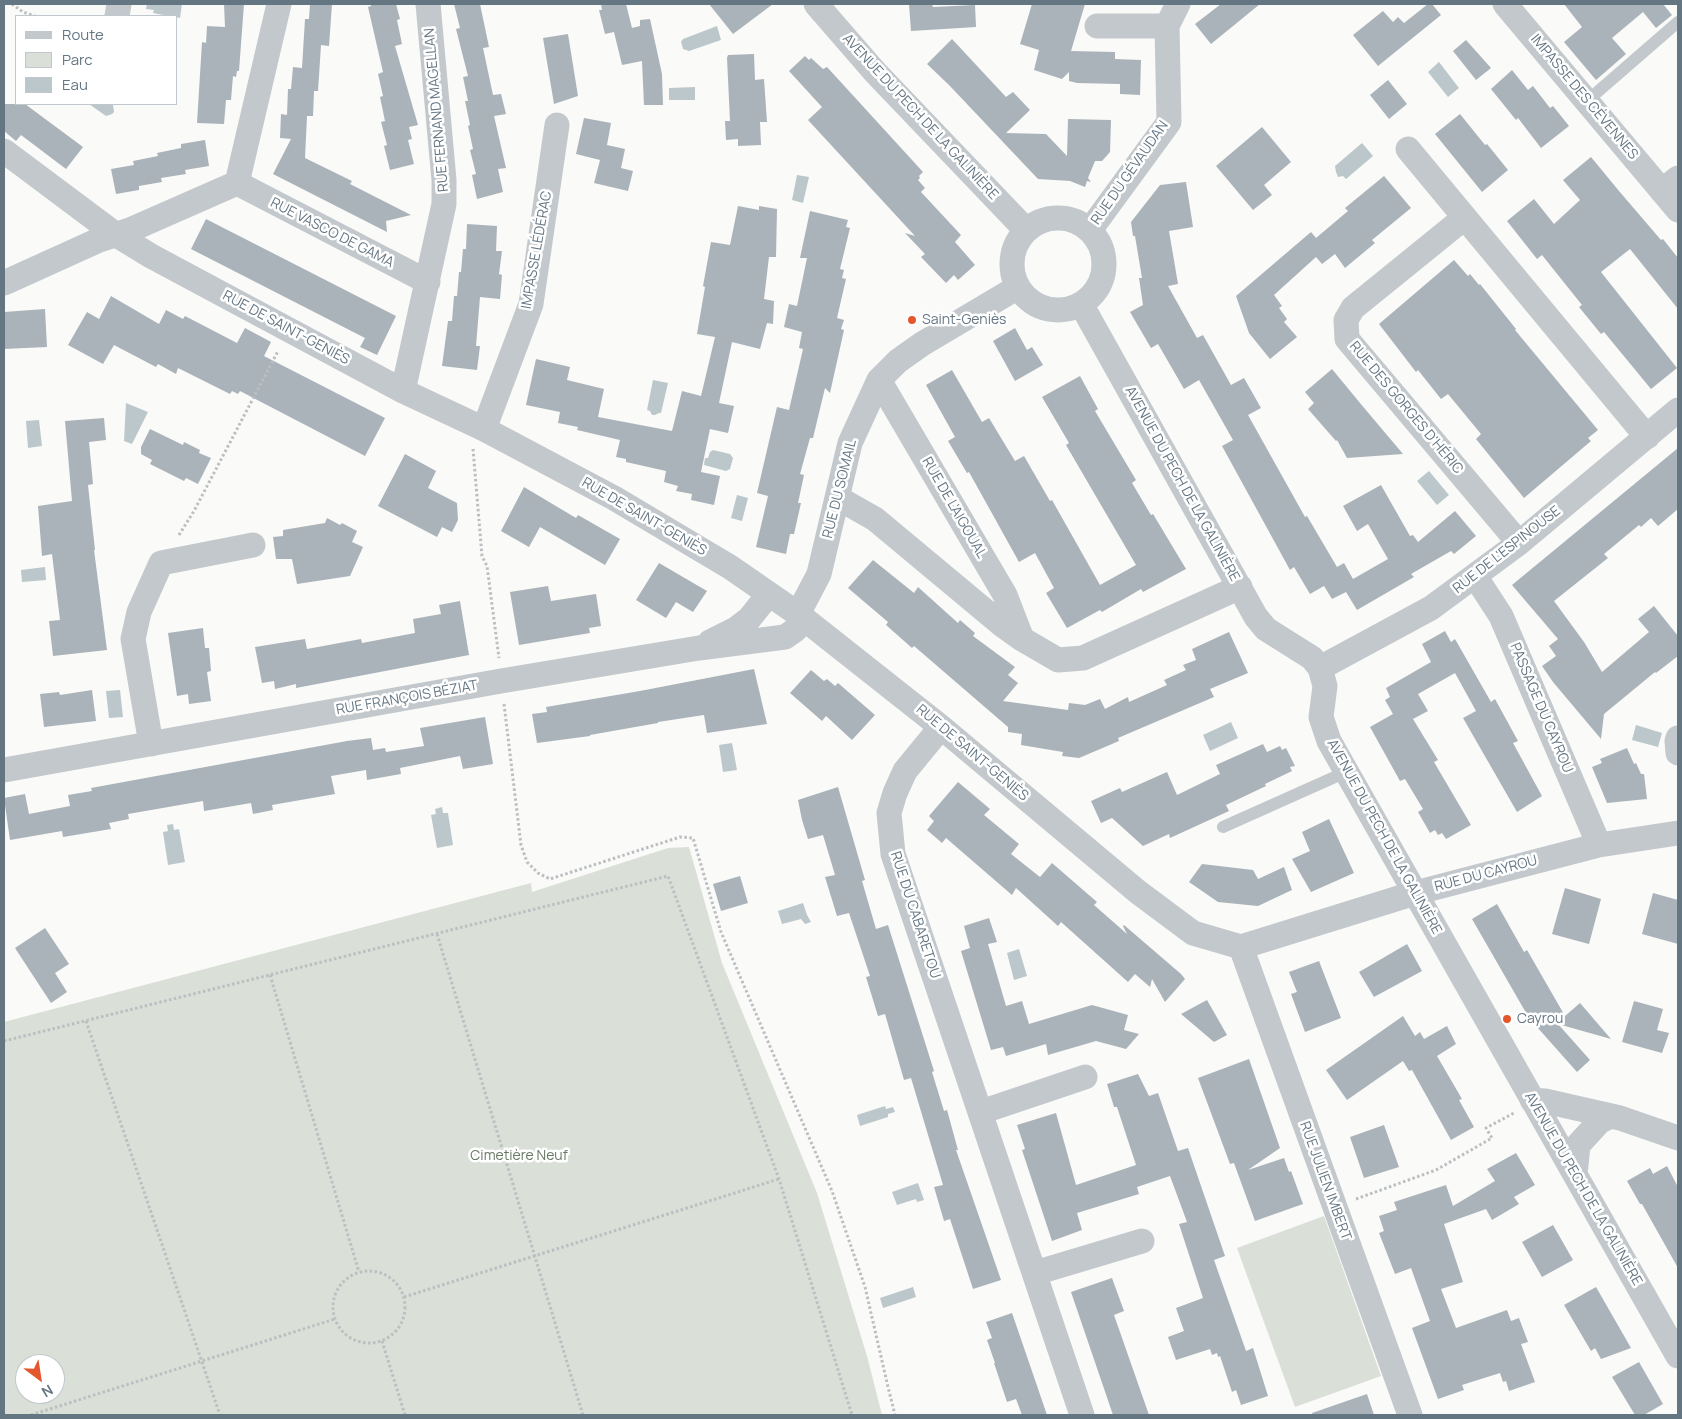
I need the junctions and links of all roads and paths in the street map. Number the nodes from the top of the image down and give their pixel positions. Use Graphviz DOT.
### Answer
graph roads {
  1 [pos="12,4"];
  2 [pos="279,4"];
  3 [pos="428,4"];
  4 [pos="816,4"];
  5 [pos="1505,4"];
  6 [pos="32,15"];
  7 [pos="1173,15"];
  8 [pos="1678,22"];
  9 [pos="1097,26"];
  10 [pos="1587,101"];
  11 [pos="557,124"];
  12 [pos="1408,149"];
  13 [pos="4,151"];
  14 [pos="237,184"];
  15 [pos="1670,184"];
  16 [pos="1678,210"];
  17 [pos="1464,218"];
  18 [pos="1026,230"];
  19 [pos="1090,230"];
  20 [pos="115,234"];
  21 [pos="428,282"];
  22 [pos="4,283"];
  23 [pos="1018,287"];
  24 [pos="1081,304"];
  25 [pos="289,330"];
  26 [pos="879,380"];
  27 [pos="403,391"];
  28 [pos="1678,410"];
  29 [pos="479,426"];
  30 [pos="1647,437"];
  31 [pos="838,498"];
  32 [pos="1519,543"];
  33 [pos="252,545"];
  34 [pos="161,563"];
  35 [pos="1475,576"];
  36 [pos="1240,587"];
  37 [pos="770,594"];
  38 [pos="801,616"];
  39 [pos="1022,639"];
  40 [pos="698,648"];
  41 [pos="1320,668"];
  42 [pos="502,681"];
  43 [pos="941,727"];
  44 [pos="1678,738"];
  45 [pos="151,744"];
  46 [pos="1678,754"];
  47 [pos="4,770"];
  48 [pos="1346,772"];
  49 [pos="1223,827"];
  50 [pos="1678,833"];
  51 [pos="1599,845"];
  52 [pos="1415,893"];
  53 [pos="437,934"];
  54 [pos="1241,947"];
  55 [pos="270,975"];
  56 [pos="86,1021"];
  57 [pos="4,1042"];
  58 [pos="1085,1077"];
  59 [pos="1532,1101"];
  60 [pos="981,1112"];
  61 [pos="1611,1116"];
  62 [pos="1678,1138"];
  63 [pos="1575,1175"];
  64 [pos="779,1179"];
  65 [pos="1335,1207"];
  66 [pos="1142,1241"];
  67 [pos="535,1256"];
  68 [pos="359,1272"];
  69 [pos="1034,1273"];
  70 [pos="404,1297"];
  71 [pos="334,1319"];
  72 [pos="382,1341"];
  73 [pos="1678,1356"];
  74 [pos="202,1361"];
  75 [pos="31,1415"];
  76 [pos="220,1415"];
  77 [pos="405,1415"];
  78 [pos="583,1415"];
  79 [pos="852,1415"];
  80 [pos="895,1415"];
  81 [pos="1082,1415"];
  82 [pos="1410,1415"];
  1 -- 6 [label="path"];
  2 -- 14 [label="street"];
  3 -- 21 [label="street, RUE FERNAND MAGELLAN"];
  4 -- 18 [label="street, AVENUE DU PECH DE LA GALINIÈRE"];
  5 -- 10 [label="street, IMPASSE DES CÉVENNES"];
  7 -- 9 [label="street, RUE DU GÉVAUDAN"];
  7 -- 19 [label="street, RUE DU GÉVAUDAN"];
  8 -- 10 [label="lane"];
  10 -- 15 [label="street, IMPASSE DES CÉVENNES"];
  11 -- 29 [label="street, IMPASSE LÉDÉRAC"];
  12 -- 17 [label="street"];
  13 -- 20 [label="street, RUE DE SAINT-GENIÈS"];
  14 -- 20 [label="street"];
  14 -- 21 [label="street, RUE VASCO DE GAMA"];
  15 -- 16 [label="street, IMPASSE DES CÉVENNES"];
  17 -- 30 [label="street"];
  17 -- 32 [label="street, RUE DES GORGES D'HÉRIC"];
  18 -- 19 [label="street"];
  18 -- 23 [label="street"];
  19 -- 24 [label="street"];
  20 -- 22 [label="street"];
  20 -- 25 [label="street, RUE DE SAINT-GENIÈS"];
  21 -- 27 [label="street, RUE FERNAND MAGELLAN"];
  23 -- 24 [label="street"];
  23 -- 26 [label="street, RUE DU SOMAIL"];
  24 -- 36 [label="street, AVENUE DU PECH DE LA GALINIÈRE"];
  25 -- 27 [label="street, RUE DE SAINT-GENIÈS"];
  25 -- 34 [label="path"];
  26 -- 31 [label="street, RUE DU SOMAIL"];
  26 -- 39 [label="street, RUE DE L'AIGOUAL"];
  27 -- 29 [label="street, RUE DE SAINT-GENIÈS"];
  28 -- 30 [label="street, RUE DE L'ESPINOUSE"];
  29 -- 37 [label="street, RUE DE SAINT-GENIÈS"];
  29 -- 42 [label="path"];
  30 -- 32 [label="street, RUE DE L'ESPINOUSE"];
  31 -- 38 [label="street, RUE DU SOMAIL"];
  31 -- 39 [label="street"];
  32 -- 35 [label="street, RUE DE L'ESPINOUSE"];
  33 -- 34 [label="street"];
  34 -- 45 [label="street"];
  35 -- 41 [label="street, RUE DE L'ESPINOUSE"];
  35 -- 51 [label="street, PASSAGE DU CAYROU"];
  36 -- 39 [label="street"];
  36 -- 41 [label="street, AVENUE DU PECH DE LA GALINIÈRE"];
  37 -- 38 [label="street, RUE DE SAINT-GENIÈS"];
  37 -- 40 [label="street"];
  38 -- 40 [label="street, RUE FRANÇOIS BÉZIAT"];
  38 -- 43 [label="street, RUE DE SAINT-GENIÈS"];
  40 -- 42 [label="street, RUE FRANÇOIS BÉZIAT"];
  41 -- 48 [label="street, AVENUE DU PECH DE LA GALINIÈRE"];
  42 -- 45 [label="street, RUE FRANÇOIS BÉZIAT"];
  42 -- 80 [label="path"];
  43 -- 54 [label="street, RUE DE SAINT-GENIÈS"];
  43 -- 60 [label="street, RUE DU CABARETOU"];
  44 -- 46 [label="street"];
  45 -- 47 [label="street, RUE FRANÇOIS BÉZIAT"];
  48 -- 49 [label="lane"];
  48 -- 52 [label="street, AVENUE DU PECH DE LA GALINIÈRE"];
  50 -- 51 [label="street, RUE DU CAYROU"];
  51 -- 52 [label="street, RUE DU CAYROU"];
  52 -- 54 [label="street, RUE DU CAYROU"];
  52 -- 59 [label="street, AVENUE DU PECH DE LA GALINIÈRE"];
  53 -- 55 [label="path"];
  53 -- 64 [label="path"];
  53 -- 67 [label="path"];
  54 -- 65 [label="street, RUE JULIEN IMBERT"];
  55 -- 56 [label="path"];
  55 -- 68 [label="path"];
  56 -- 57 [label="path"];
  56 -- 74 [label="path"];
  58 -- 60 [label="street"];
  59 -- 61 [label="street"];
  59 -- 63 [label="street, AVENUE DU PECH DE LA GALINIÈRE"];
  59 -- 65 [label="path"];
  60 -- 69 [label="street, RUE DU CABARETOU"];
  61 -- 62 [label="street"];
  61 -- 63 [label="street"];
  63 -- 73 [label="street, AVENUE DU PECH DE LA GALINIÈRE"];
  64 -- 67 [label="path"];
  64 -- 79 [label="path"];
  65 -- 82 [label="street, RUE JULIEN IMBERT"];
  66 -- 69 [label="street"];
  67 -- 70 [label="path"];
  67 -- 78 [label="path"];
  68 -- 70 [label="path"];
  68 -- 71 [label="path"];
  69 -- 81 [label="street, RUE DU CABARETOU"];
  70 -- 72 [label="path"];
  71 -- 72 [label="path"];
  71 -- 74 [label="path"];
  72 -- 77 [label="path"];
  74 -- 75 [label="path"];
  74 -- 76 [label="path"];
}
